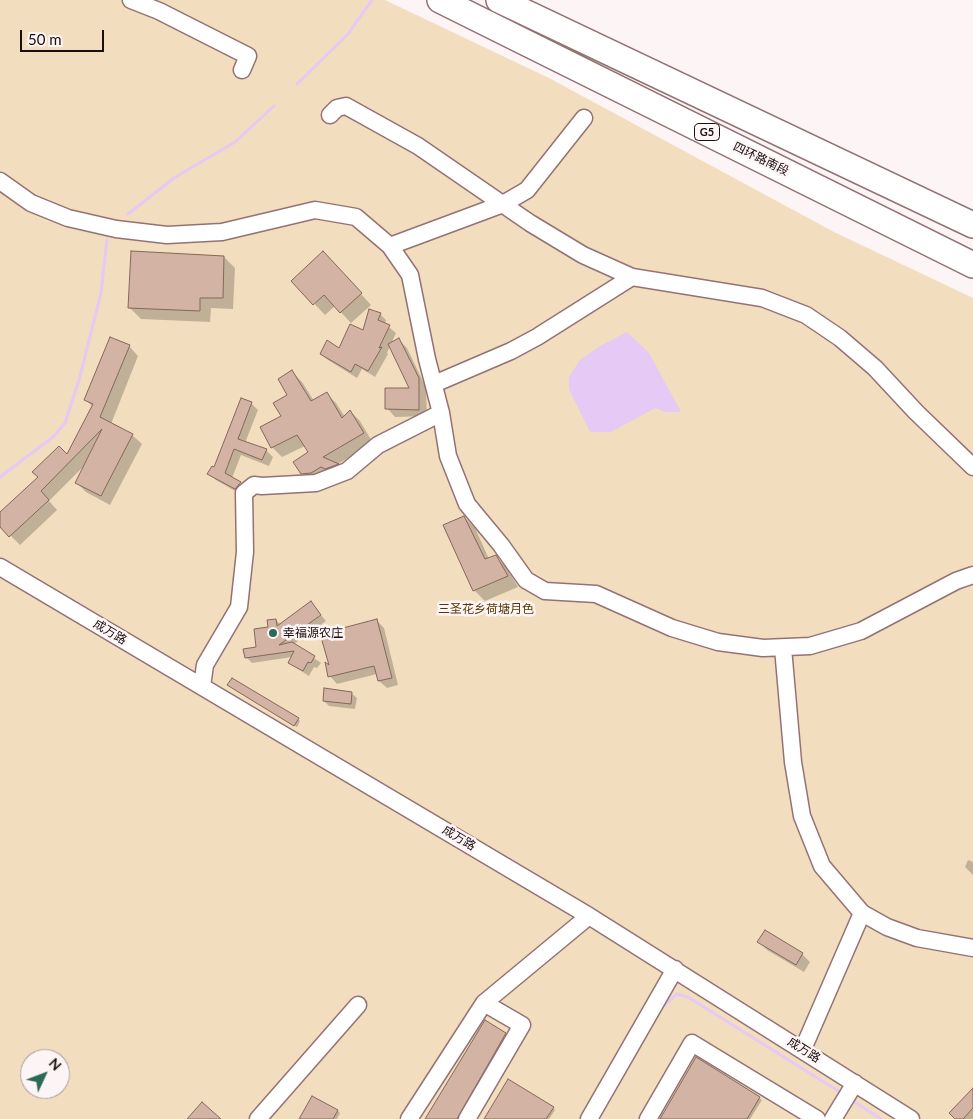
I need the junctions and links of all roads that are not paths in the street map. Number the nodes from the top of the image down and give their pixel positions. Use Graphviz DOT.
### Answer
graph roads {
  1 [pos="131,0"];
  2 [pos="440,0"];
  3 [pos="499,0"];
  4 [pos="242,70"];
  5 [pos="330,115"];
  6 [pos="584,118"];
  7 [pos="0,181"];
  8 [pos="503,204"];
  9 [pos="968,221"];
  10 [pos="926,241"];
  11 [pos="390,246"];
  12 [pos="973,265"];
  13 [pos="973,271"];
  14 [pos="632,277"];
  15 [pos="434,384"];
  16 [pos="441,413"];
  17 [pos="973,466"];
  18 [pos="0,567"];
  19 [pos="973,575"];
  20 [pos="783,648"];
  21 [pos="202,686"];
  22 [pos="862,913"];
  23 [pos="589,916"];
  24 [pos="973,948"];
  25 [pos="675,969"];
  26 [pos="484,1003"];
  27 [pos="358,1005"];
  28 [pos="803,1050"];
  29 [pos="855,1083"];
  30 [pos="258,1119"];
  31 [pos="409,1119"];
  32 [pos="467,1119"];
  33 [pos="589,1119"];
  34 [pos="648,1119"];
  35 [pos="817,1119"];
  36 [pos="833,1119"];
  37 [pos="911,1119"];
  1 -- 4 [label="street"];
  2 -- 10 [label="highway, 四环路南段 / G5"];
  3 -- 9 [label="highway, G5"];
  5 -- 8 [label="street"];
  6 -- 8 [label="street"];
  7 -- 11 [label="street"];
  8 -- 11 [label="street"];
  8 -- 14 [label="street"];
  10 -- 12 [label="highway, 四环路南段 / G5"];
  10 -- 13 [label="highway"];
  11 -- 15 [label="street"];
  14 -- 15 [label="street"];
  14 -- 17 [label="street"];
  15 -- 16 [label="street"];
  16 -- 20 [label="street"];
  16 -- 21 [label="street"];
  18 -- 21 [label="street, 成万路"];
  19 -- 20 [label="street"];
  20 -- 22 [label="street"];
  21 -- 23 [label="street, 成万路"];
  22 -- 24 [label="street"];
  22 -- 28 [label="street"];
  23 -- 25 [label="street, 成万路"];
  23 -- 26 [label="street"];
  25 -- 28 [label="street, 成万路"];
  25 -- 33 [label="street"];
  26 -- 31 [label="street"];
  26 -- 32 [label="street"];
  27 -- 30 [label="street"];
  28 -- 29 [label="street, 成万路"];
  29 -- 36 [label="street"];
  29 -- 37 [label="street, 成万路"];
  34 -- 35 [label="street"];
}
